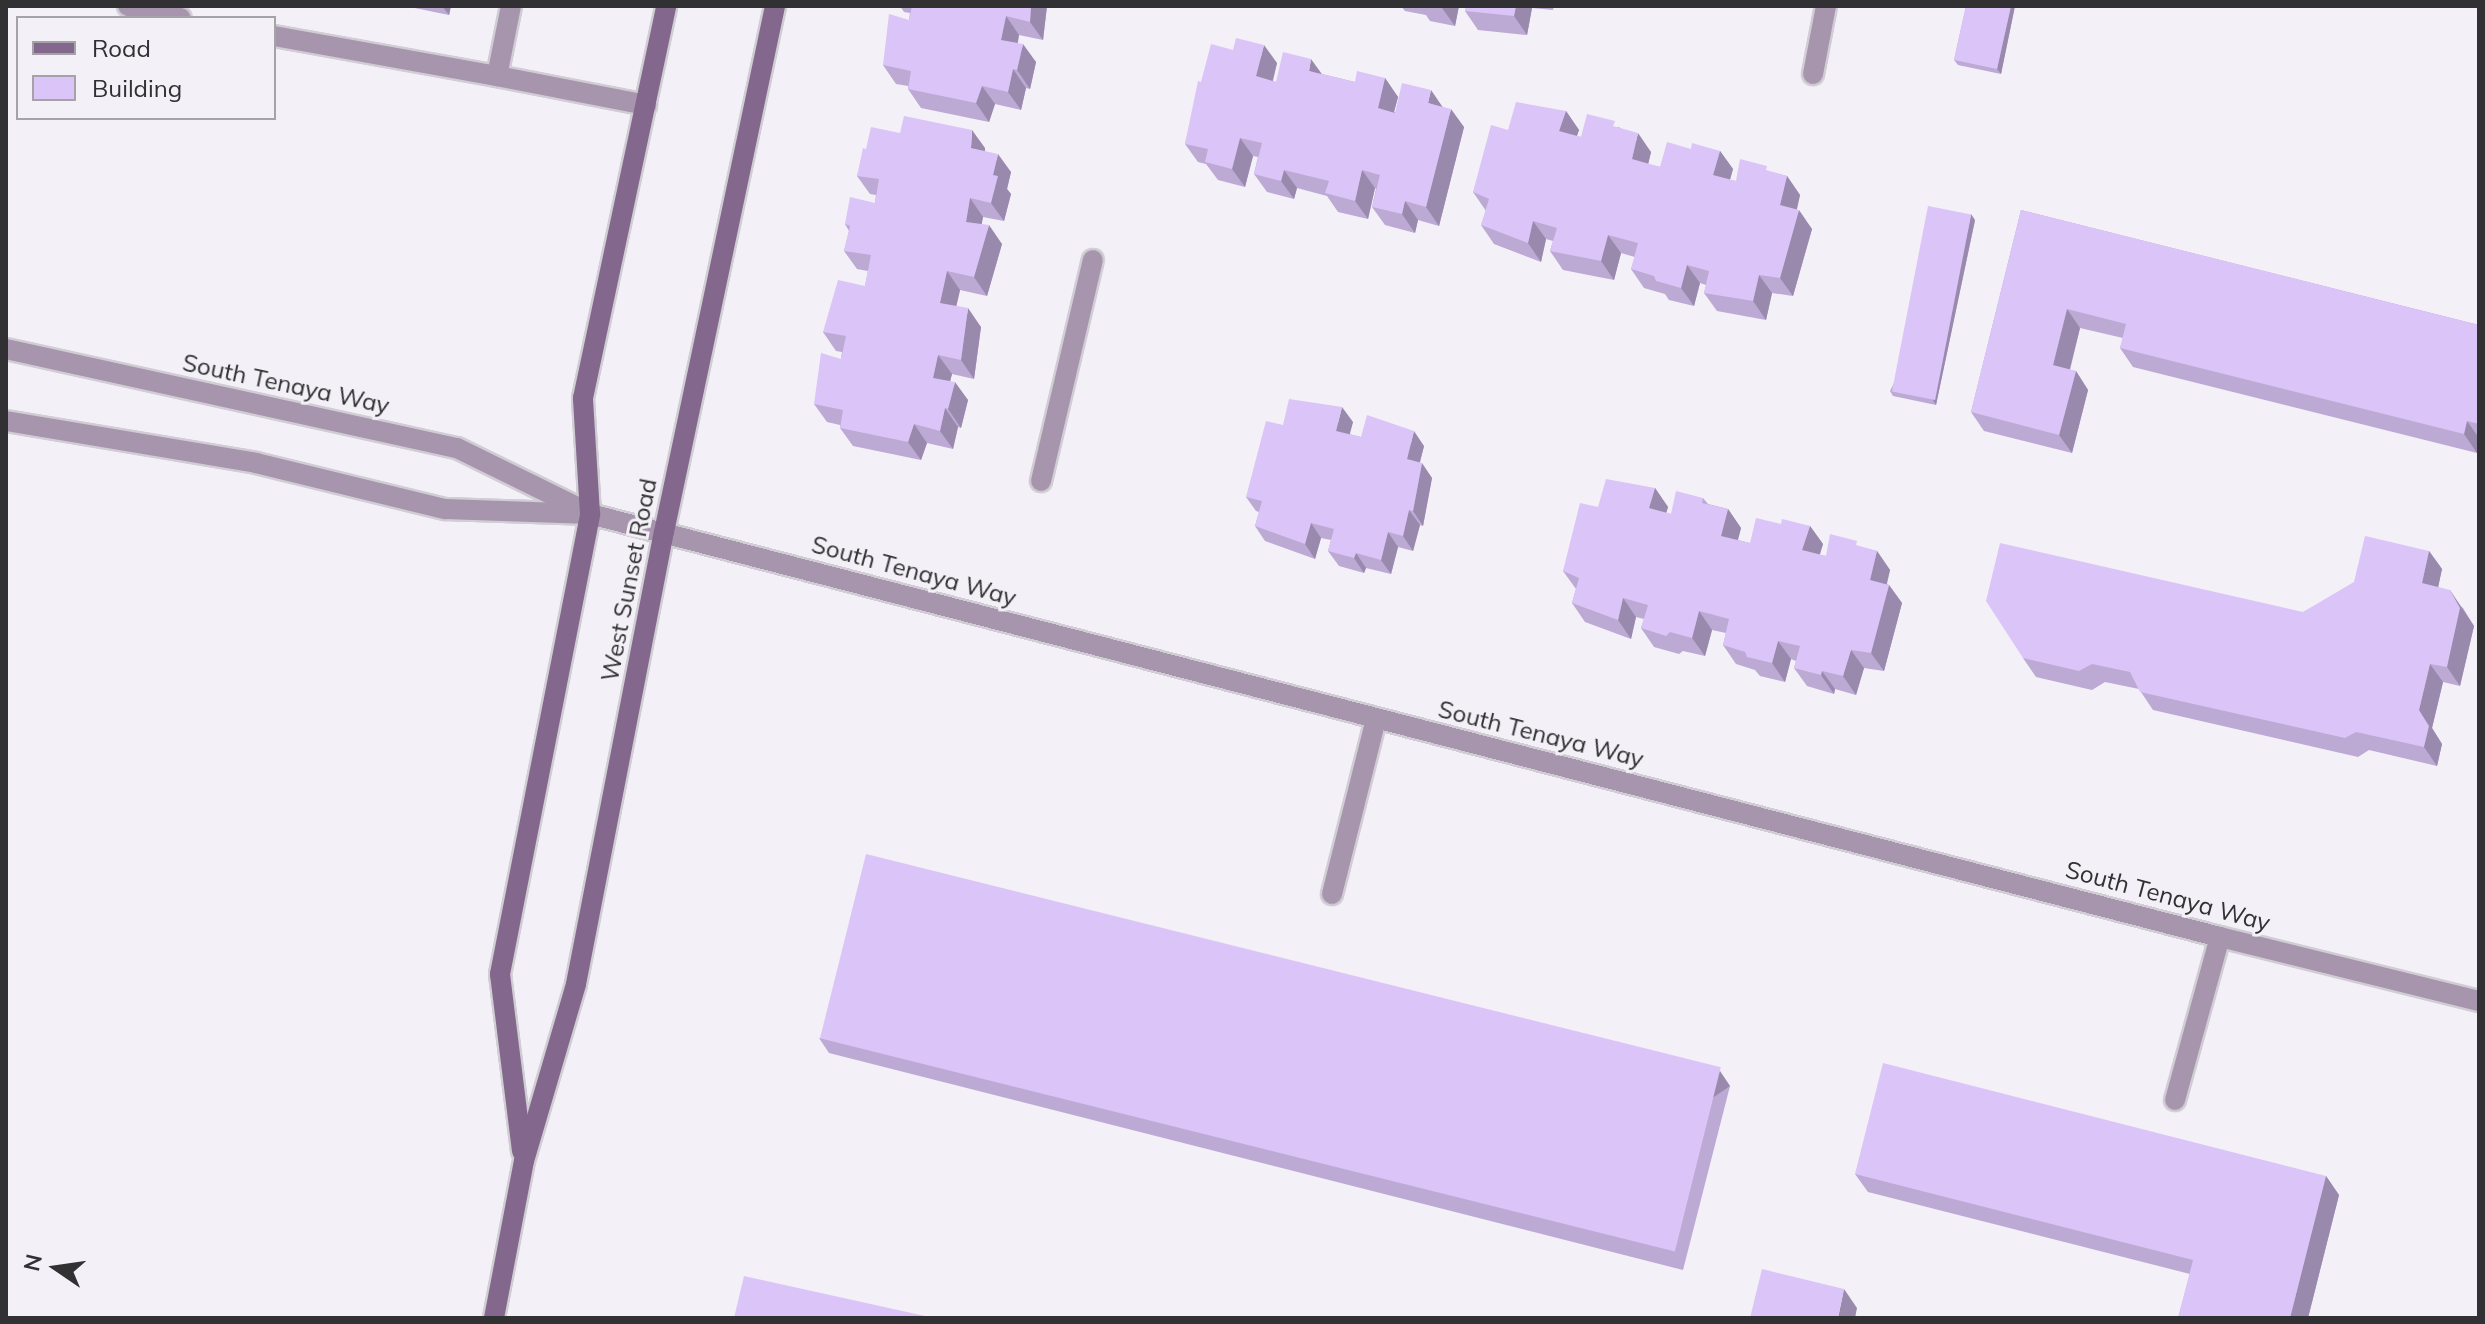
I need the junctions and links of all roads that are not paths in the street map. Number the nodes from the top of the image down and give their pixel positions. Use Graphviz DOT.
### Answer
graph roads {
  1 [pos="128,6"];
  2 [pos="511,6"];
  3 [pos="666,6"];
  4 [pos="775,6"];
  5 [pos="1826,6"];
  6 [pos="172,16"];
  7 [pos="276,36"];
  8 [pos="1813,74"];
  9 [pos="497,76"];
  10 [pos="646,105"];
  11 [pos="1093,260"];
  12 [pos="6,349"];
  13 [pos="6,421"];
  14 [pos="1041,481"];
  15 [pos="590,514"];
  16 [pos="664,532"];
  17 [pos="1376,719"];
  18 [pos="1332,894"];
  19 [pos="2220,937"];
  20 [pos="2479,1001"];
  21 [pos="2175,1100"];
  22 [pos="524,1161"];
  23 [pos="494,1318"];
  1 -- 6 [label="street"];
  2 -- 9 [label="street"];
  3 -- 10 [label="main road, West Sunset Road"];
  4 -- 16 [label="main road, West Sunset Road"];
  5 -- 8 [label="street"];
  7 -- 9 [label="street"];
  9 -- 10 [label="street"];
  10 -- 15 [label="main road, West Sunset Road"];
  11 -- 14 [label="street"];
  12 -- 15 [label="street, South Tenaya Way"];
  13 -- 15 [label="street, South Tenaya Way"];
  15 -- 16 [label="street, South Tenaya Way"];
  15 -- 22 [label="main road, West Sunset Road"];
  16 -- 17 [label="street, South Tenaya Way"];
  16 -- 22 [label="main road, West Sunset Road"];
  17 -- 18 [label="street"];
  17 -- 19 [label="street, South Tenaya Way"];
  19 -- 20 [label="street, South Tenaya Way"];
  19 -- 21 [label="street"];
  22 -- 23 [label="main road, West Sunset Road"];
}
